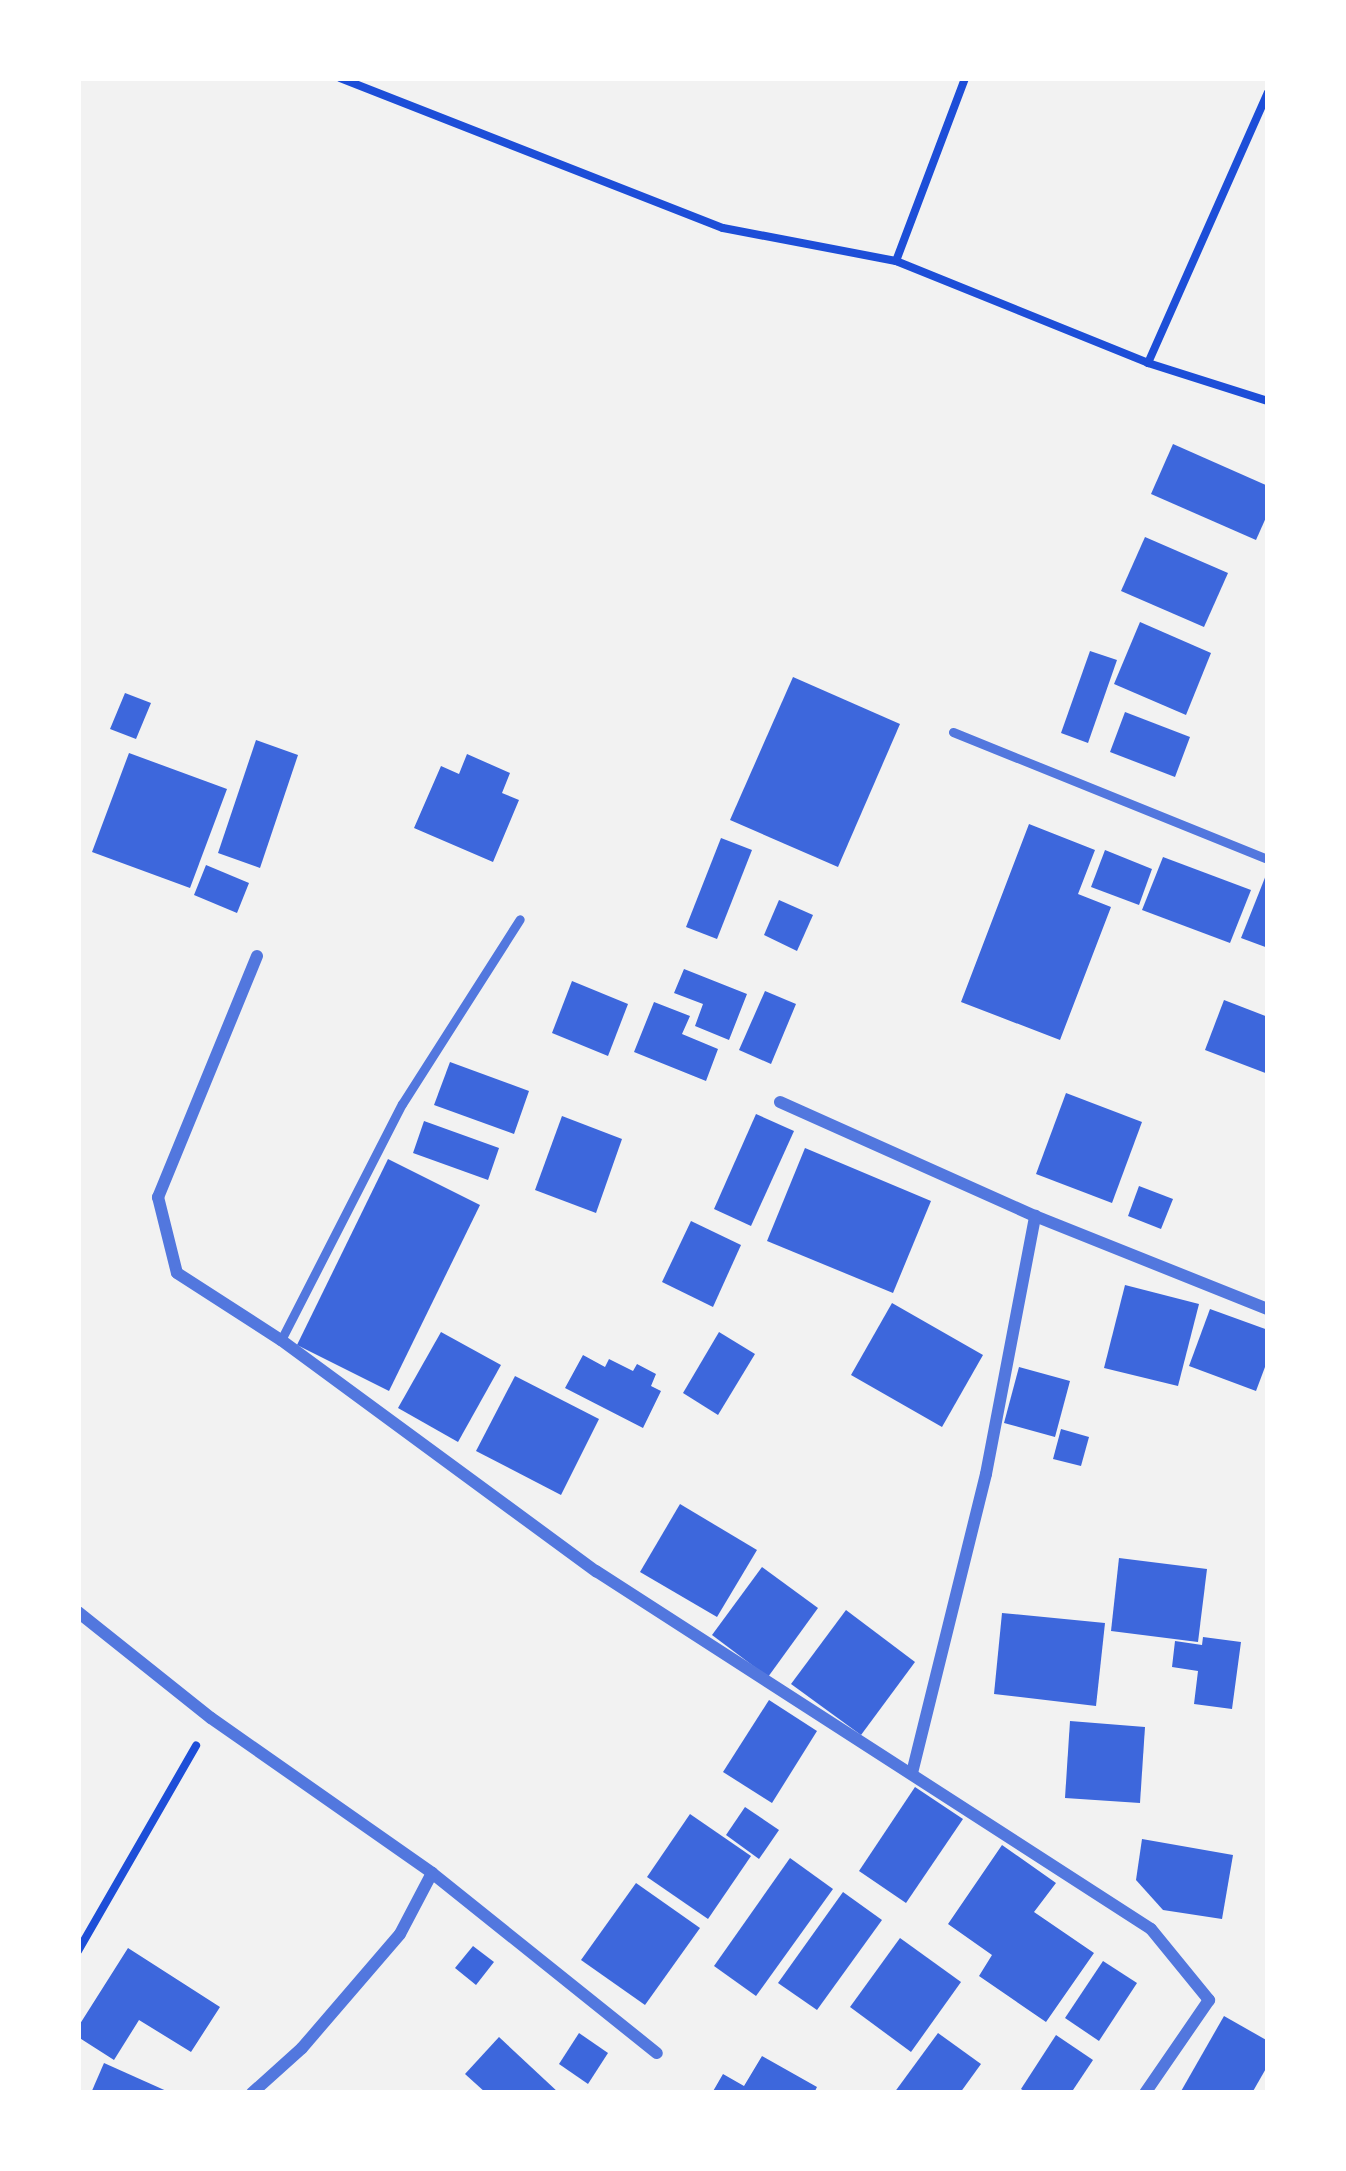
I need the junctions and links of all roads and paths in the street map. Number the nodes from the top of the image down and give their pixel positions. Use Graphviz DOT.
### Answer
graph roads {
  1 [pos="340,78"];
  2 [pos="965,78"];
  3 [pos="1268,92"];
  4 [pos="896,261"];
  5 [pos="1148,363"];
  6 [pos="1268,401"];
  7 [pos="953,731"];
  8 [pos="1268,859"];
  9 [pos="520,919"];
  10 [pos="257,956"];
  11 [pos="780,1102"];
  12 [pos="1035,1216"];
  13 [pos="1267,1309"];
  14 [pos="281,1340"];
  15 [pos="78,1612"];
  16 [pos="212,1718"];
  17 [pos="912,1773"];
  18 [pos="432,1873"];
  19 [pos="78,1951"];
  20 [pos="657,2053"];
  21 [pos="252,2093"];
  22 [pos="1145,2093"];
  1 -- 4 [label="path"];
  2 -- 4 [label="path"];
  3 -- 5 [label="path"];
  4 -- 5 [label="path"];
  5 -- 6 [label="path"];
  7 -- 8 [label="lane"];
  9 -- 14 [label="lane"];
  10 -- 14 [label="street"];
  11 -- 12 [label="street"];
  12 -- 13 [label="street"];
  12 -- 17 [label="street"];
  14 -- 17 [label="street"];
  15 -- 16 [label="street"];
  16 -- 18 [label="street"];
  16 -- 19 [label="path"];
  17 -- 22 [label="street"];
  18 -- 20 [label="street"];
  18 -- 21 [label="street"];
}
